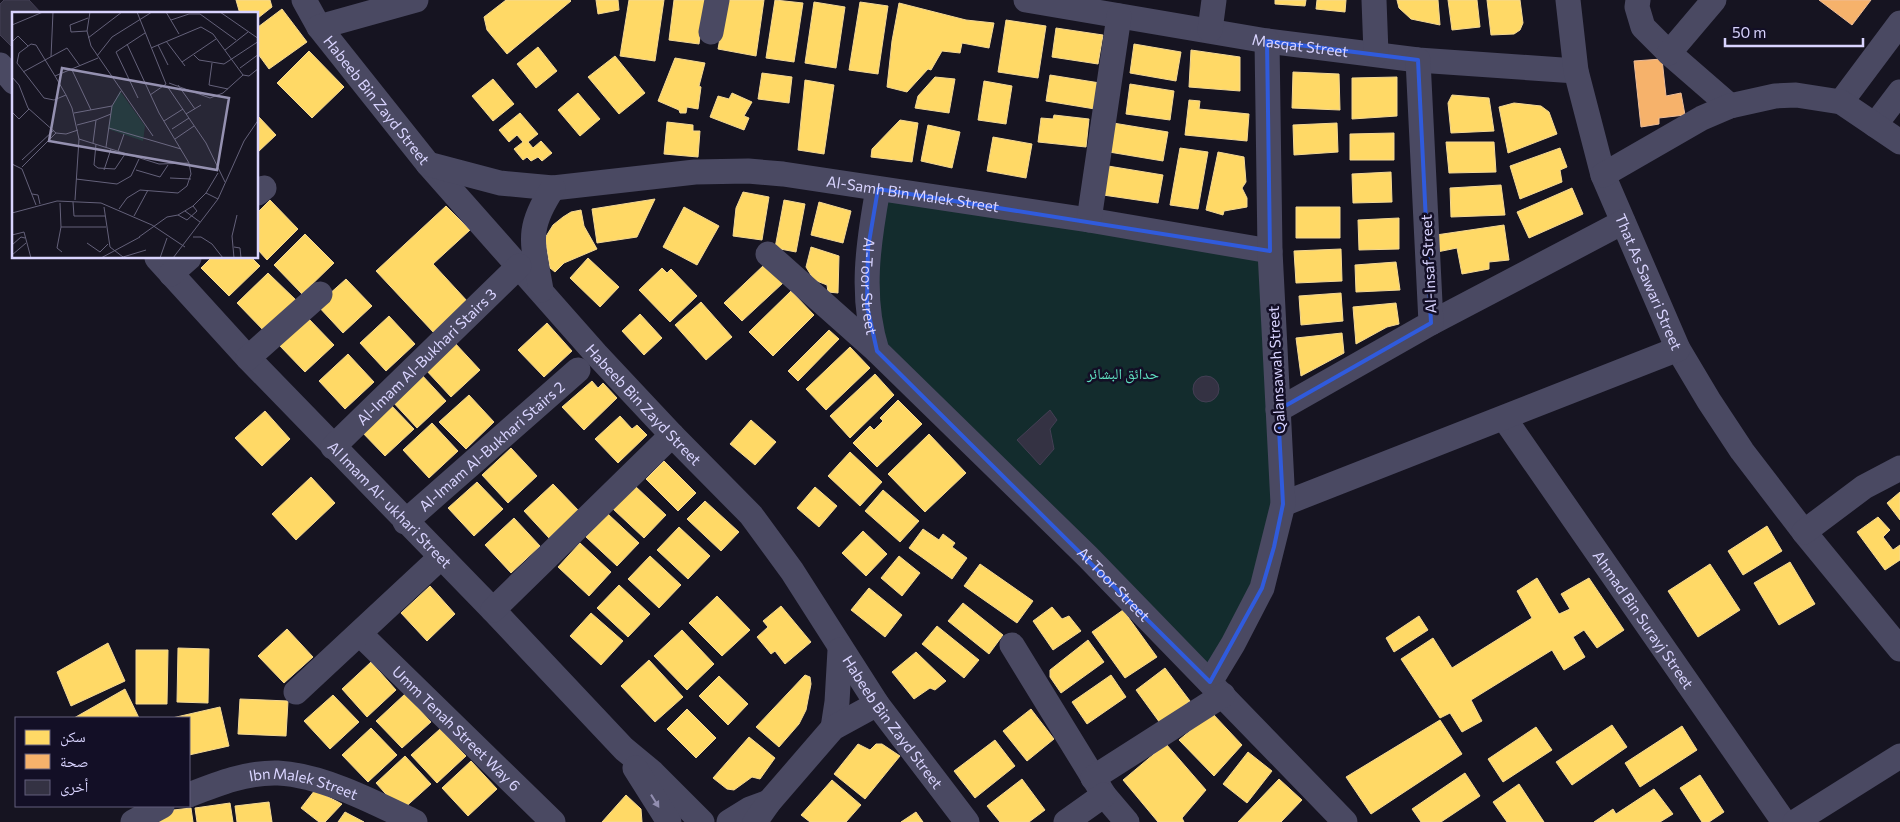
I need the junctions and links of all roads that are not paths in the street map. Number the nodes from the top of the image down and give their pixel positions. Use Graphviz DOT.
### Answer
graph roads {
  1 [pos="304,0"];
  2 [pos="416,0"];
  3 [pos="717,0"];
  4 [pos="1214,0"];
  5 [pos="1374,0"];
  6 [pos="1568,0"];
  7 [pos="1638,0"];
  8 [pos="1714,0"];
  9 [pos="1033,1"];
  10 [pos="1119,16"];
  11 [pos="1900,23"];
  12 [pos="319,27"];
  13 [pos="1210,30"];
  14 [pos="711,32"];
  15 [pos="1267,41"];
  16 [pos="1669,53"];
  17 [pos="1376,54"];
  18 [pos="1418,60"];
  19 [pos="0,65"];
  20 [pos="1576,71"];
  21 [pos="12,80"];
  22 [pos="1900,92"];
  23 [pos="1841,102"];
  24 [pos="1730,106"];
  25 [pos="1875,125"];
  26 [pos="1900,142"];
  27 [pos="428,164"];
  28 [pos="1602,175"];
  29 [pos="552,188"];
  30 [pos="878,189"];
  31 [pos="1089,220"];
  32 [pos="1623,222"];
  33 [pos="1270,252"];
  34 [pos="768,254"];
  35 [pos="186,259"];
  36 [pos="164,266"];
  37 [pos="520,266"];
  38 [pos="542,292"];
  39 [pos="320,294"];
  40 [pos="1431,323"];
  41 [pos="1678,349"];
  42 [pos="877,351"];
  43 [pos="248,358"];
  44 [pos="578,370"];
  45 [pos="1278,410"];
  46 [pos="1504,418"];
  47 [pos="672,435"];
  48 [pos="333,446"];
  49 [pos="1900,468"];
  50 [pos="1283,504"];
  51 [pos="405,522"];
  52 [pos="1804,532"];
  53 [pos="441,557"];
  54 [pos="493,610"];
  55 [pos="360,634"];
  56 [pos="1012,645"];
  57 [pos="1900,649"];
  58 [pos="840,650"];
  59 [pos="1216,688"];
  60 [pos="296,692"];
  61 [pos="877,704"];
  62 [pos="833,728"];
  63 [pos="624,749"];
  64 [pos="1900,756"];
  65 [pos="1099,786"];
  66 [pos="190,795"];
  67 [pos="769,802"];
  68 [pos="160,807"];
  69 [pos="133,822"];
  70 [pos="415,822"];
  71 [pos="553,822"];
  72 [pos="669,822"];
  73 [pos="702,822"];
  74 [pos="729,822"];
  75 [pos="755,822"];
  76 [pos="967,822"];
  77 [pos="1066,822"];
  78 [pos="1127,822"];
  79 [pos="1345,822"];
  80 [pos="1784,822"];
  81 [pos="1795,822"];
  1 -- 12 [label="street, Habeeb Bin Zayd Street"];
  2 -- 12 [label="street"];
  3 -- 14 [label="street"];
  4 -- 13 [label="street"];
  5 -- 17 [label="street"];
  6 -- 20 [label="street, That As Sawari Street"];
  7 -- 16 [label="street"];
  8 -- 16 [label="street"];
  9 -- 10 [label="street, Masqat Street"];
  10 -- 13 [label="street, Masqat Street"];
  10 -- 31 [label="street"];
  11 -- 23 [label="street"];
  12 -- 27 [label="street, Habeeb Bin Zayd Street"];
  13 -- 15 [label="street, Masqat Street"];
  15 -- 17 [label="street, Masqat Street"];
  15 -- 33 [label="street, Qalansawah Street"];
  16 -- 24 [label="street"];
  17 -- 18 [label="street, Masqat Street"];
  18 -- 20 [label="street, Masqat Street"];
  18 -- 40 [label="street, Al-Insaf Street"];
  19 -- 21 [label="street"];
  20 -- 28 [label="street, That As Sawari Street"];
  22 -- 25 [label="street"];
  23 -- 24 [label="street"];
  23 -- 25 [label="street"];
  24 -- 28 [label="street"];
  25 -- 26 [label="street"];
  27 -- 29 [label="street, Al-Samh Bin Malek Street"];
  27 -- 37 [label="street, Habeeb Bin Zayd Street"];
  28 -- 32 [label="street, That As Sawari Street"];
  29 -- 30 [label="street, Al-Samh Bin Malek Street"];
  29 -- 38 [label="street"];
  30 -- 31 [label="street, Al-Samh Bin Malek Street"];
  30 -- 42 [label="street, Al-Toor Street"];
  31 -- 33 [label="street, Al-Samh Bin Malek Street"];
  32 -- 40 [label="street"];
  32 -- 41 [label="street, That As Sawari Street"];
  33 -- 45 [label="street, Qalansawah Street"];
  34 -- 42 [label="street, At Toor Street"];
  35 -- 36 [label="street"];
  36 -- 43 [label="street, Al Imam Al- ukhari Street"];
  37 -- 38 [label="street, Habeeb Bin Zayd Street"];
  37 -- 48 [label="street, Al-Imam Al-Bukhari Stairs 3"];
  38 -- 47 [label="street, Habeeb Bin Zayd Street"];
  39 -- 43 [label="street"];
  40 -- 45 [label="street, Al-Insaf Street"];
  41 -- 46 [label="street"];
  41 -- 52 [label="street, That As Sawari Street"];
  42 -- 59 [label="street, At Toor Street"];
  43 -- 48 [label="street, Al Imam Al- ukhari Street"];
  44 -- 51 [label="street, Al-Imam Al-Bukhari Stairs 2"];
  45 -- 50 [label="street, Qalansawah Street"];
  46 -- 50 [label="street"];
  46 -- 80 [label="street, Ahmad Bin Surayj Street"];
  47 -- 54 [label="street"];
  47 -- 58 [label="street, Habeeb Bin Zayd Street"];
  48 -- 51 [label="street, Al Imam Al- ukhari Street"];
  49 -- 52 [label="street"];
  50 -- 59 [label="street, Qalansawah Street"];
  51 -- 53 [label="street, Al Imam Al- ukhari Street"];
  52 -- 57 [label="street, That As Sawari Street"];
  53 -- 54 [label="street, Al Imam Al- ukhari Street"];
  53 -- 55 [label="street"];
  54 -- 63 [label="street, Al Imam Al- ukhari Street"];
  55 -- 60 [label="street"];
  55 -- 71 [label="street, Umm Tenah Street Way 6"];
  56 -- 65 [label="street"];
  58 -- 61 [label="street, Habeeb Bin Zayd Street"];
  58 -- 62 [label="street"];
  59 -- 65 [label="street"];
  59 -- 79 [label="street, At Toor Street"];
  61 -- 62 [label="street"];
  61 -- 76 [label="street, Habeeb Bin Zayd Street"];
  62 -- 67 [label="street"];
  63 -- 72 [label="street, one-way"];
  63 -- 73 [label="street"];
  64 -- 81 [label="street"];
  65 -- 77 [label="street"];
  65 -- 78 [label="street"];
  66 -- 70 [label="street, Ibn Malek Street"];
  67 -- 74 [label="street"];
  67 -- 75 [label="street"];
  68 -- 69 [label="street"];
}
